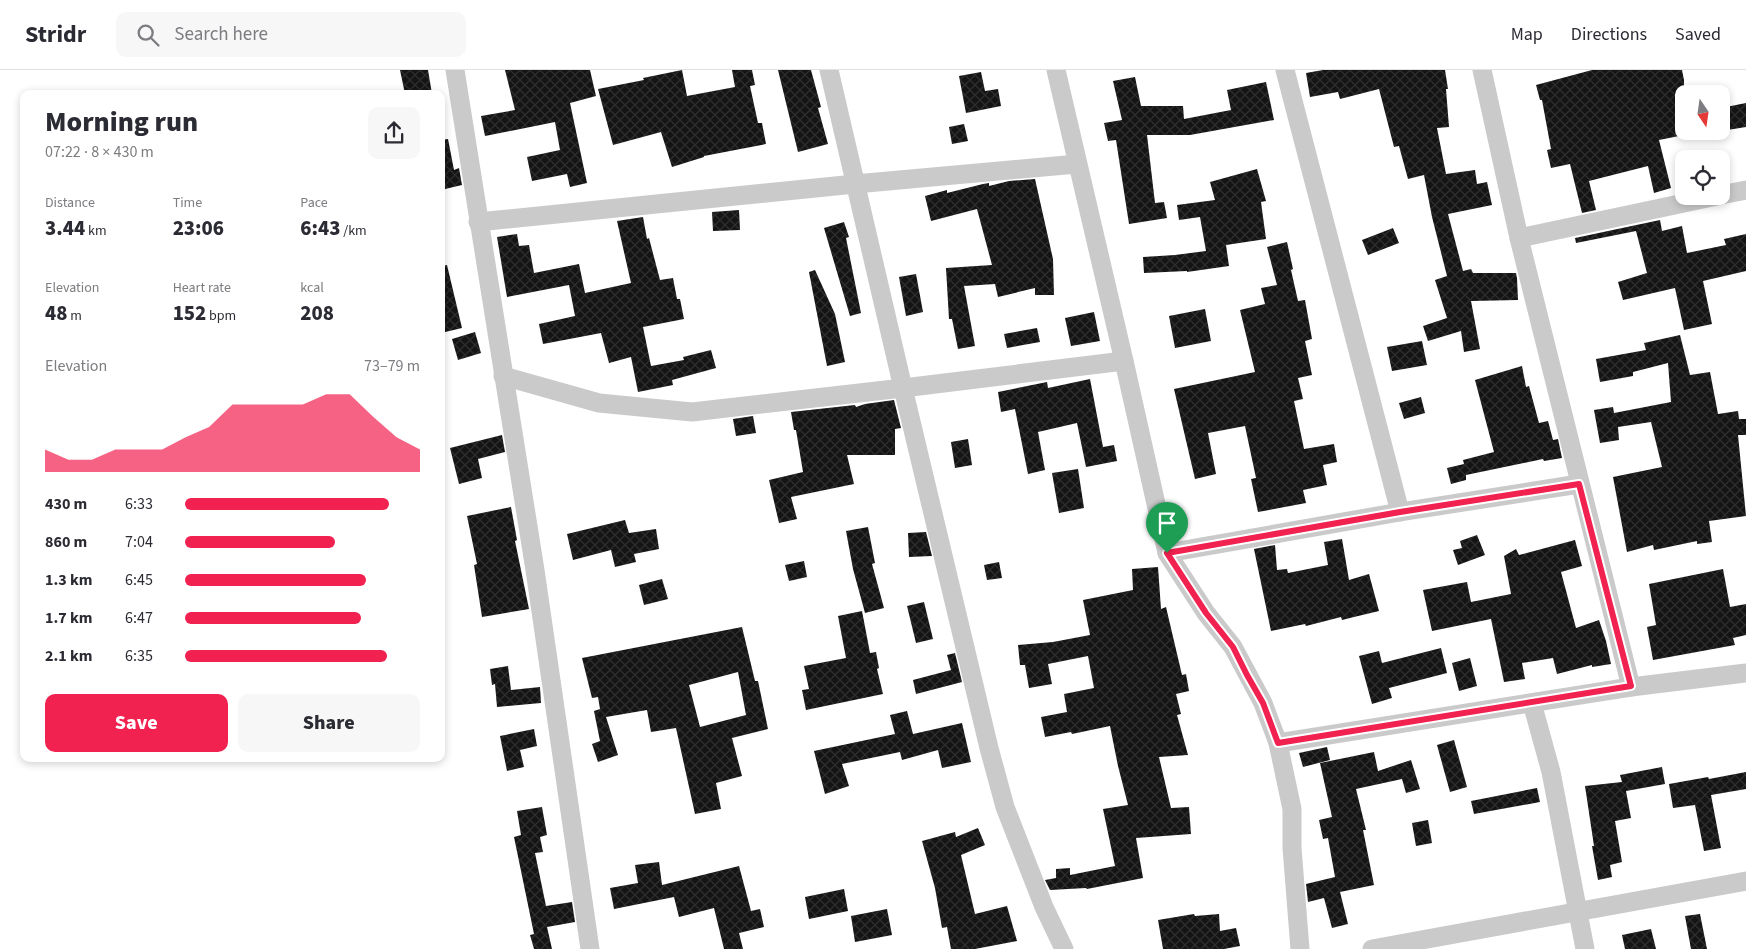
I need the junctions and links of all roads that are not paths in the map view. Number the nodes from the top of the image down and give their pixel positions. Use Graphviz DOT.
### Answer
graph roads {
  1 [pos="455,70"];
  2 [pos="829,70"];
  3 [pos="1056,70"];
  4 [pos="1285,70"];
  5 [pos="1484,70"];
  6 [pos="1077,164"];
  7 [pos="856,184"];
  8 [pos="1746,190"];
  9 [pos="1730,193"];
  10 [pos="1675,205"];
  11 [pos="478,222"];
  12 [pos="1519,238"];
  13 [pos="1124,361"];
  14 [pos="503,376"];
  15 [pos="903,388"];
  16 [pos="1579,484"];
  17 [pos="1400,512"];
  18 [pos="1167,553"];
  19 [pos="1746,673"];
  20 [pos="1631,686"];
  21 [pos="1532,702"];
  22 [pos="1278,743"];
  23 [pos="1746,881"];
  24 [pos="1578,912"];
  25 [pos="590,949"];
  26 [pos="1064,949"];
  27 [pos="1300,949"];
  28 [pos="1372,949"];
  29 [pos="1584,949"];
  1 -- 11 [label="street"];
  2 -- 7 [label="street"];
  3 -- 6 [label="street"];
  4 -- 17 [label="street"];
  5 -- 12 [label="street"];
  6 -- 7 [label="street"];
  6 -- 13 [label="street"];
  7 -- 11 [label="street"];
  7 -- 15 [label="street"];
  8 -- 9 [label="street"];
  10 -- 12 [label="street"];
  11 -- 14 [label="street"];
  12 -- 16 [label="street"];
  13 -- 15 [label="street"];
  13 -- 18 [label="street"];
  14 -- 15 [label="street"];
  14 -- 25 [label="street"];
  15 -- 26 [label="street"];
  16 -- 17 [label="street"];
  16 -- 20 [label="street"];
  17 -- 18 [label="street"];
  18 -- 22 [label="street"];
  19 -- 20 [label="street"];
  20 -- 21 [label="street"];
  21 -- 22 [label="street"];
  21 -- 24 [label="street"];
  22 -- 27 [label="street"];
  23 -- 24 [label="street"];
  24 -- 28 [label="street"];
  24 -- 29 [label="street"];
}
